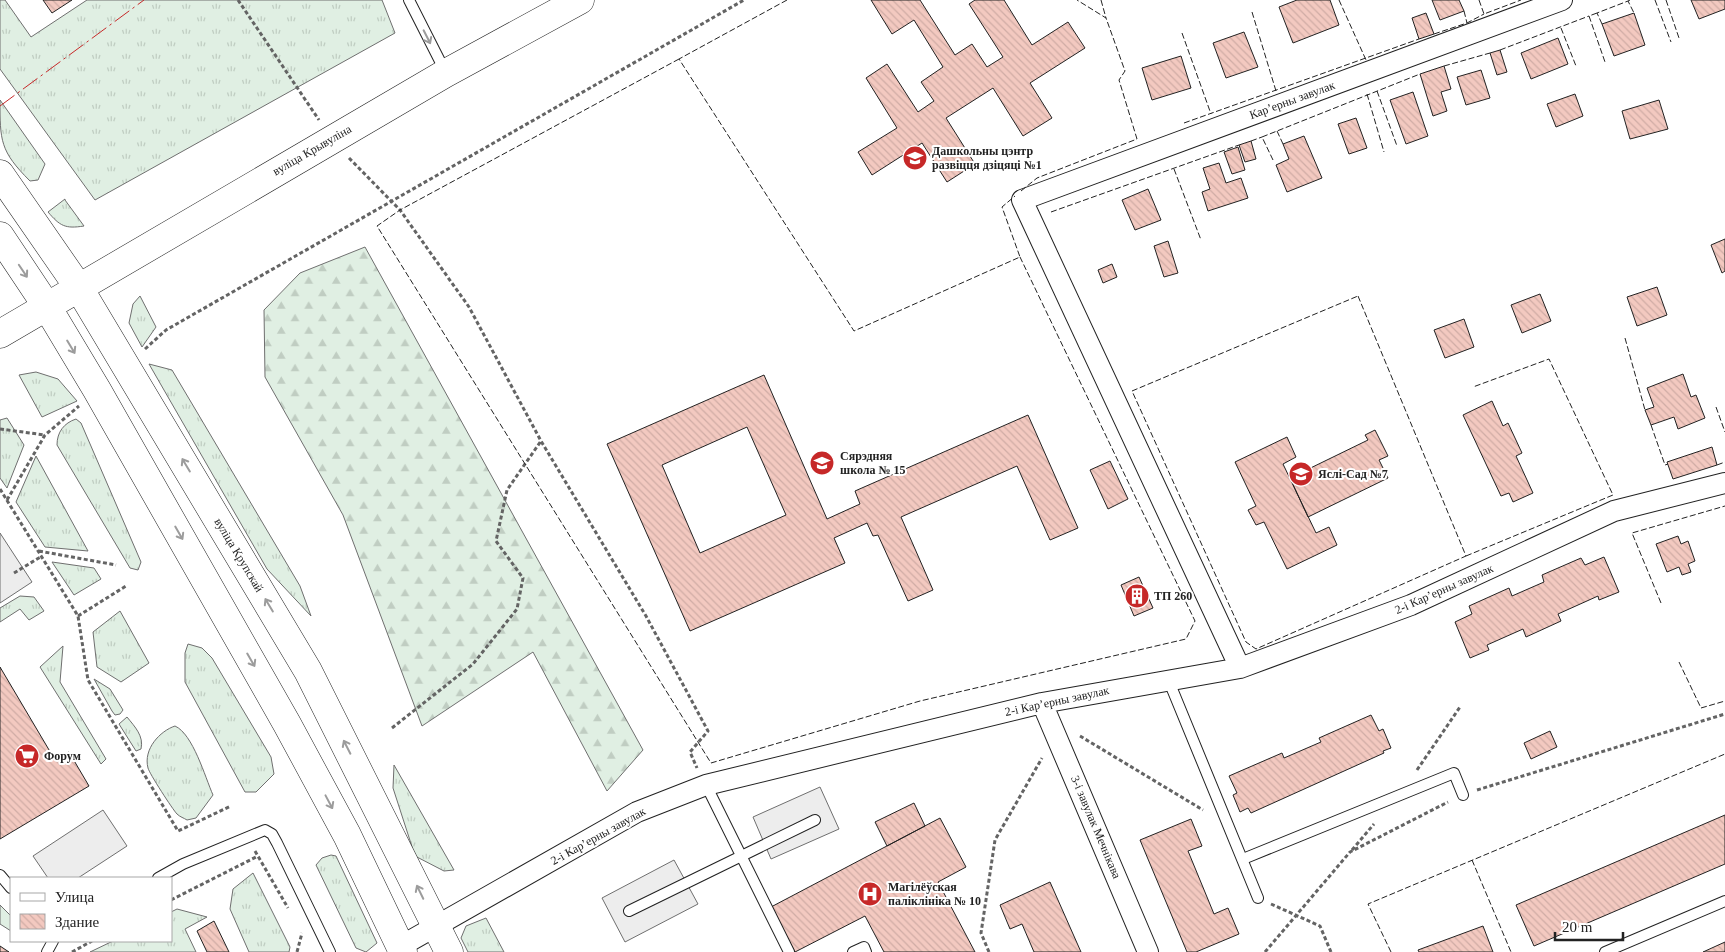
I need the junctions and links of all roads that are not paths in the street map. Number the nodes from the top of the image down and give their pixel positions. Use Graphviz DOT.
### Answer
graph roads {
  1 [pos="409,0"];
  2 [pos="580,0"];
  3 [pos="1562,0"];
  4 [pos="446,73"];
  5 [pos="0,174"];
  6 [pos="0,236"];
  7 [pos="79,288"];
  8 [pos="46,305"];
  9 [pos="0,334"];
  10 [pos="1725,483"];
  11 [pos="1240,668"];
  12 [pos="1168,679"];
  13 [pos="1049,718"];
  14 [pos="706,785"];
  15 [pos="1463,795"];
  16 [pos="816,820"];
  17 [pos="740,856"];
  18 [pos="1243,859"];
  19 [pos="0,875"];
  20 [pos="160,877"];
  21 [pos="10,887"];
  22 [pos="1258,898"];
  23 [pos="1725,901"];
  24 [pos="629,911"];
  25 [pos="437,927"];
  26 [pos="397,950"];
  27 [pos="330,952"];
  28 [pos="449,952"];
  29 [pos="789,952"];
  30 [pos="853,952"];
  31 [pos="866,952"];
  32 [pos="1148,952"];
  33 [pos="1606,952"];
  1 -- 4 [label="lane, one-way"];
  2 -- 4 [label="main road, вуліца Крывуліна"];
  3 -- 11 [label="street, Карʼерны завулак"];
  4 -- 7 [label="main road, вуліца Крывуліна"];
  5 -- 7 [label="main road, вуліца Крупскай"];
  6 -- 8 [label="main road, one-way"];
  7 -- 8 [label="main road, вуліца Крывуліна"];
  25 -- 7 [label="main road, вуліца Крупскай, one-way"];
  8 -- 9 [label="main road, вуліца Крывуліна"];
  8 -- 26 [label="main road, one-way"];
  10 -- 11 [label="street, 2-і Карʼерны завулак"];
  11 -- 12 [label="street, 2-і Карʼерны завулак"];
  12 -- 13 [label="street, 2-і Карʼерны завулак"];
  12 -- 18 [label="lane"];
  13 -- 14 [label="street, 2-і Карʼерны завулак"];
  13 -- 32 [label="street, 3-і завулак Мечнікава"];
  14 -- 17 [label="lane"];
  14 -- 25 [label="street, 2-і Карʼерны завулак"];
  15 -- 18 [label="lane"];
  16 -- 17 [label="lane"];
  17 -- 24 [label="lane"];
  17 -- 29 [label="lane"];
  18 -- 22 [label="lane"];
  19 -- 21 [label="lane"];
  20 -- 27 [label="lane"];
  23 -- 33 [label="lane"];
  25 -- 26 [label="street, 2-і Карʼерны завулак"];
  25 -- 28 [label="main road, вуліца Крупскай"];
  30 -- 31 [label="lane"];
}
